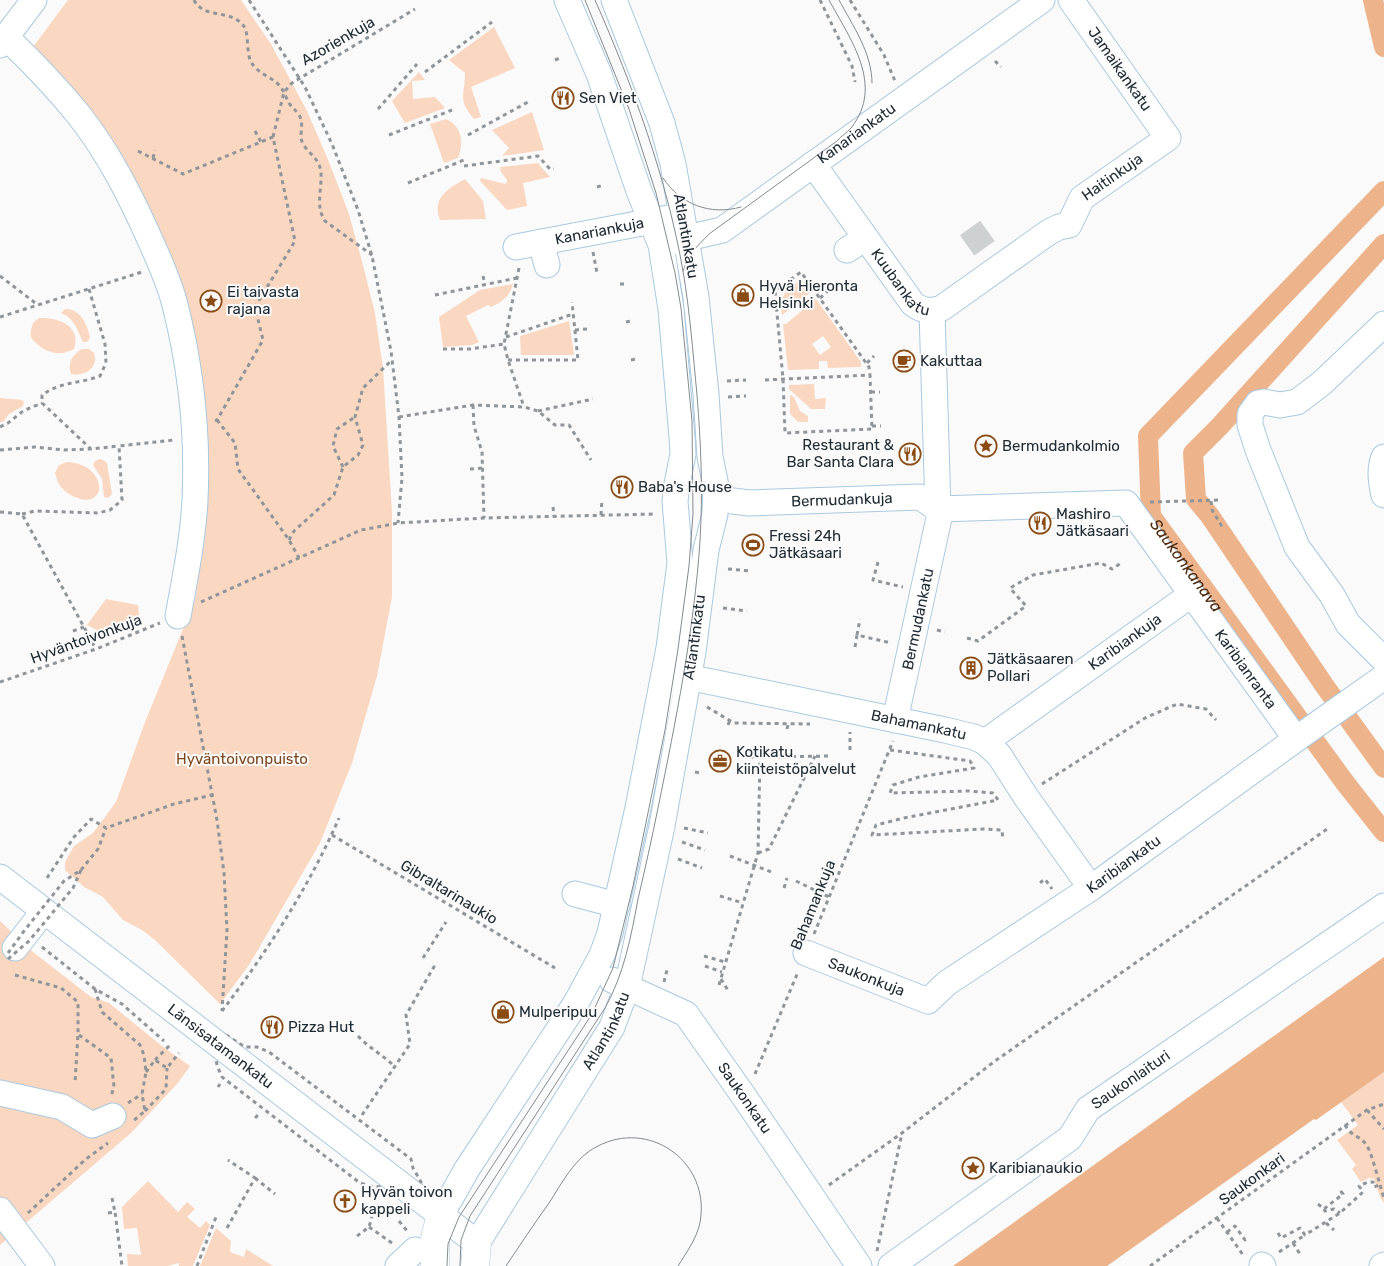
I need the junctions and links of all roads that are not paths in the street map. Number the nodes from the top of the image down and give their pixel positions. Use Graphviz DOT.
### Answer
graph roads {
  1 [pos="34,0"];
  2 [pos="567,0"];
  3 [pos="614,0"];
  4 [pos="1042,0"];
  5 [pos="1071,0"];
  6 [pos="3,41"];
  7 [pos="1168,138"];
  8 [pos="813,164"];
  9 [pos="652,221"];
  10 [pos="1069,225"];
  11 [pos="685,226"];
  12 [pos="661,245"];
  13 [pos="518,255"];
  14 [pos="932,311"];
  15 [pos="1384,324"];
  16 [pos="1384,457"];
  17 [pos="1384,495"];
  18 [pos="733,501"];
  19 [pos="938,514"];
  20 [pos="1192,594"];
  21 [pos="178,616"];
  22 [pos="1384,660"];
  23 [pos="676,674"];
  24 [pos="1384,677"];
  25 [pos="888,729"];
  26 [pos="1298,738"];
  27 [pos="986,742"];
  28 [pos="0,877"];
  29 [pos="1091,888"];
  30 [pos="575,894"];
  31 [pos="617,905"];
  32 [pos="1384,906"];
  33 [pos="44,911"];
  34 [pos="22,947"];
  35 [pos="806,953"];
  36 [pos="594,972"];
  37 [pos="626,988"];
  38 [pos="928,1001"];
  39 [pos="0,1093"];
  40 [pos="119,1113"];
  41 [pos="441,1215"];
  42 [pos="13,1220"];
  43 [pos="476,1254"];
  44 [pos="414,1259"];
  45 [pos="875,1263"];
  46 [pos="42,1266"];
  1 -- 6 [label="street"];
  2 -- 9 [label="street, Atlantinkatu"];
  3 -- 11 [label="street, Atlantinkatu"];
  4 -- 8 [label="street, Kanariankatu"];
  5 -- 7 [label="street, Jamaikankatu"];
  6 -- 21 [label="street"];
  7 -- 10 [label="street, Haitinkuja"];
  8 -- 11 [label="street, Kanariankatu"];
  8 -- 14 [label="street, Kuubankatu"];
  9 -- 11 [label="street, Kanariankuja"];
  9 -- 12 [label="street, Atlantinkatu"];
  9 -- 13 [label="street, Kanariankuja"];
  10 -- 14 [label="street, Kuubankatu"];
  11 -- 12 [label="street, Kanariankatu"];
  11 -- 23 [label="street, Atlantinkatu"];
  12 -- 23 [label="street, Atlantinkatu"];
  14 -- 19 [label="street"];
  15 -- 22 [label="street"];
  16 -- 17 [label="street"];
  18 -- 19 [label="street, Bermudankuja"];
  19 -- 20 [label="street, Karibianranta"];
  19 -- 25 [label="street, Bermudankatu"];
  20 -- 26 [label="street, Karibianranta"];
  20 -- 27 [label="street, Karibiankuja"];
  23 -- 25 [label="street, Bahamankatu"];
  23 -- 31 [label="street, Atlantinkatu"];
  23 -- 37 [label="street, Atlantinkatu"];
  24 -- 26 [label="street, Karibiankatu"];
  25 -- 27 [label="street, Bahamankatu"];
  26 -- 29 [label="street, Karibiankatu"];
  27 -- 29 [label="street, Bahamankatu"];
  28 -- 33 [label="street, Länsisatamankatu"];
  29 -- 38 [label="street, Karibiankatu"];
  30 -- 31 [label="street"];
  31 -- 36 [label="street, Atlantinkatu"];
  32 -- 45 [label="street, Saukonlaituri"];
  33 -- 34 [label="street"];
  33 -- 41 [label="street, Länsisatamankatu"];
  35 -- 38 [label="street, Saukonkuja"];
  36 -- 37 [label="street, Saukonkatu"];
  36 -- 41 [label="street, Atlantinkatu"];
  37 -- 43 [label="street, Atlantinkatu"];
  37 -- 45 [label="street, Saukonkatu"];
  39 -- 40 [label="street"];
  41 -- 43 [label="street, Länsisatamankatu"];
  41 -- 44 [label="main road"];
  42 -- 46 [label="street"];
}
